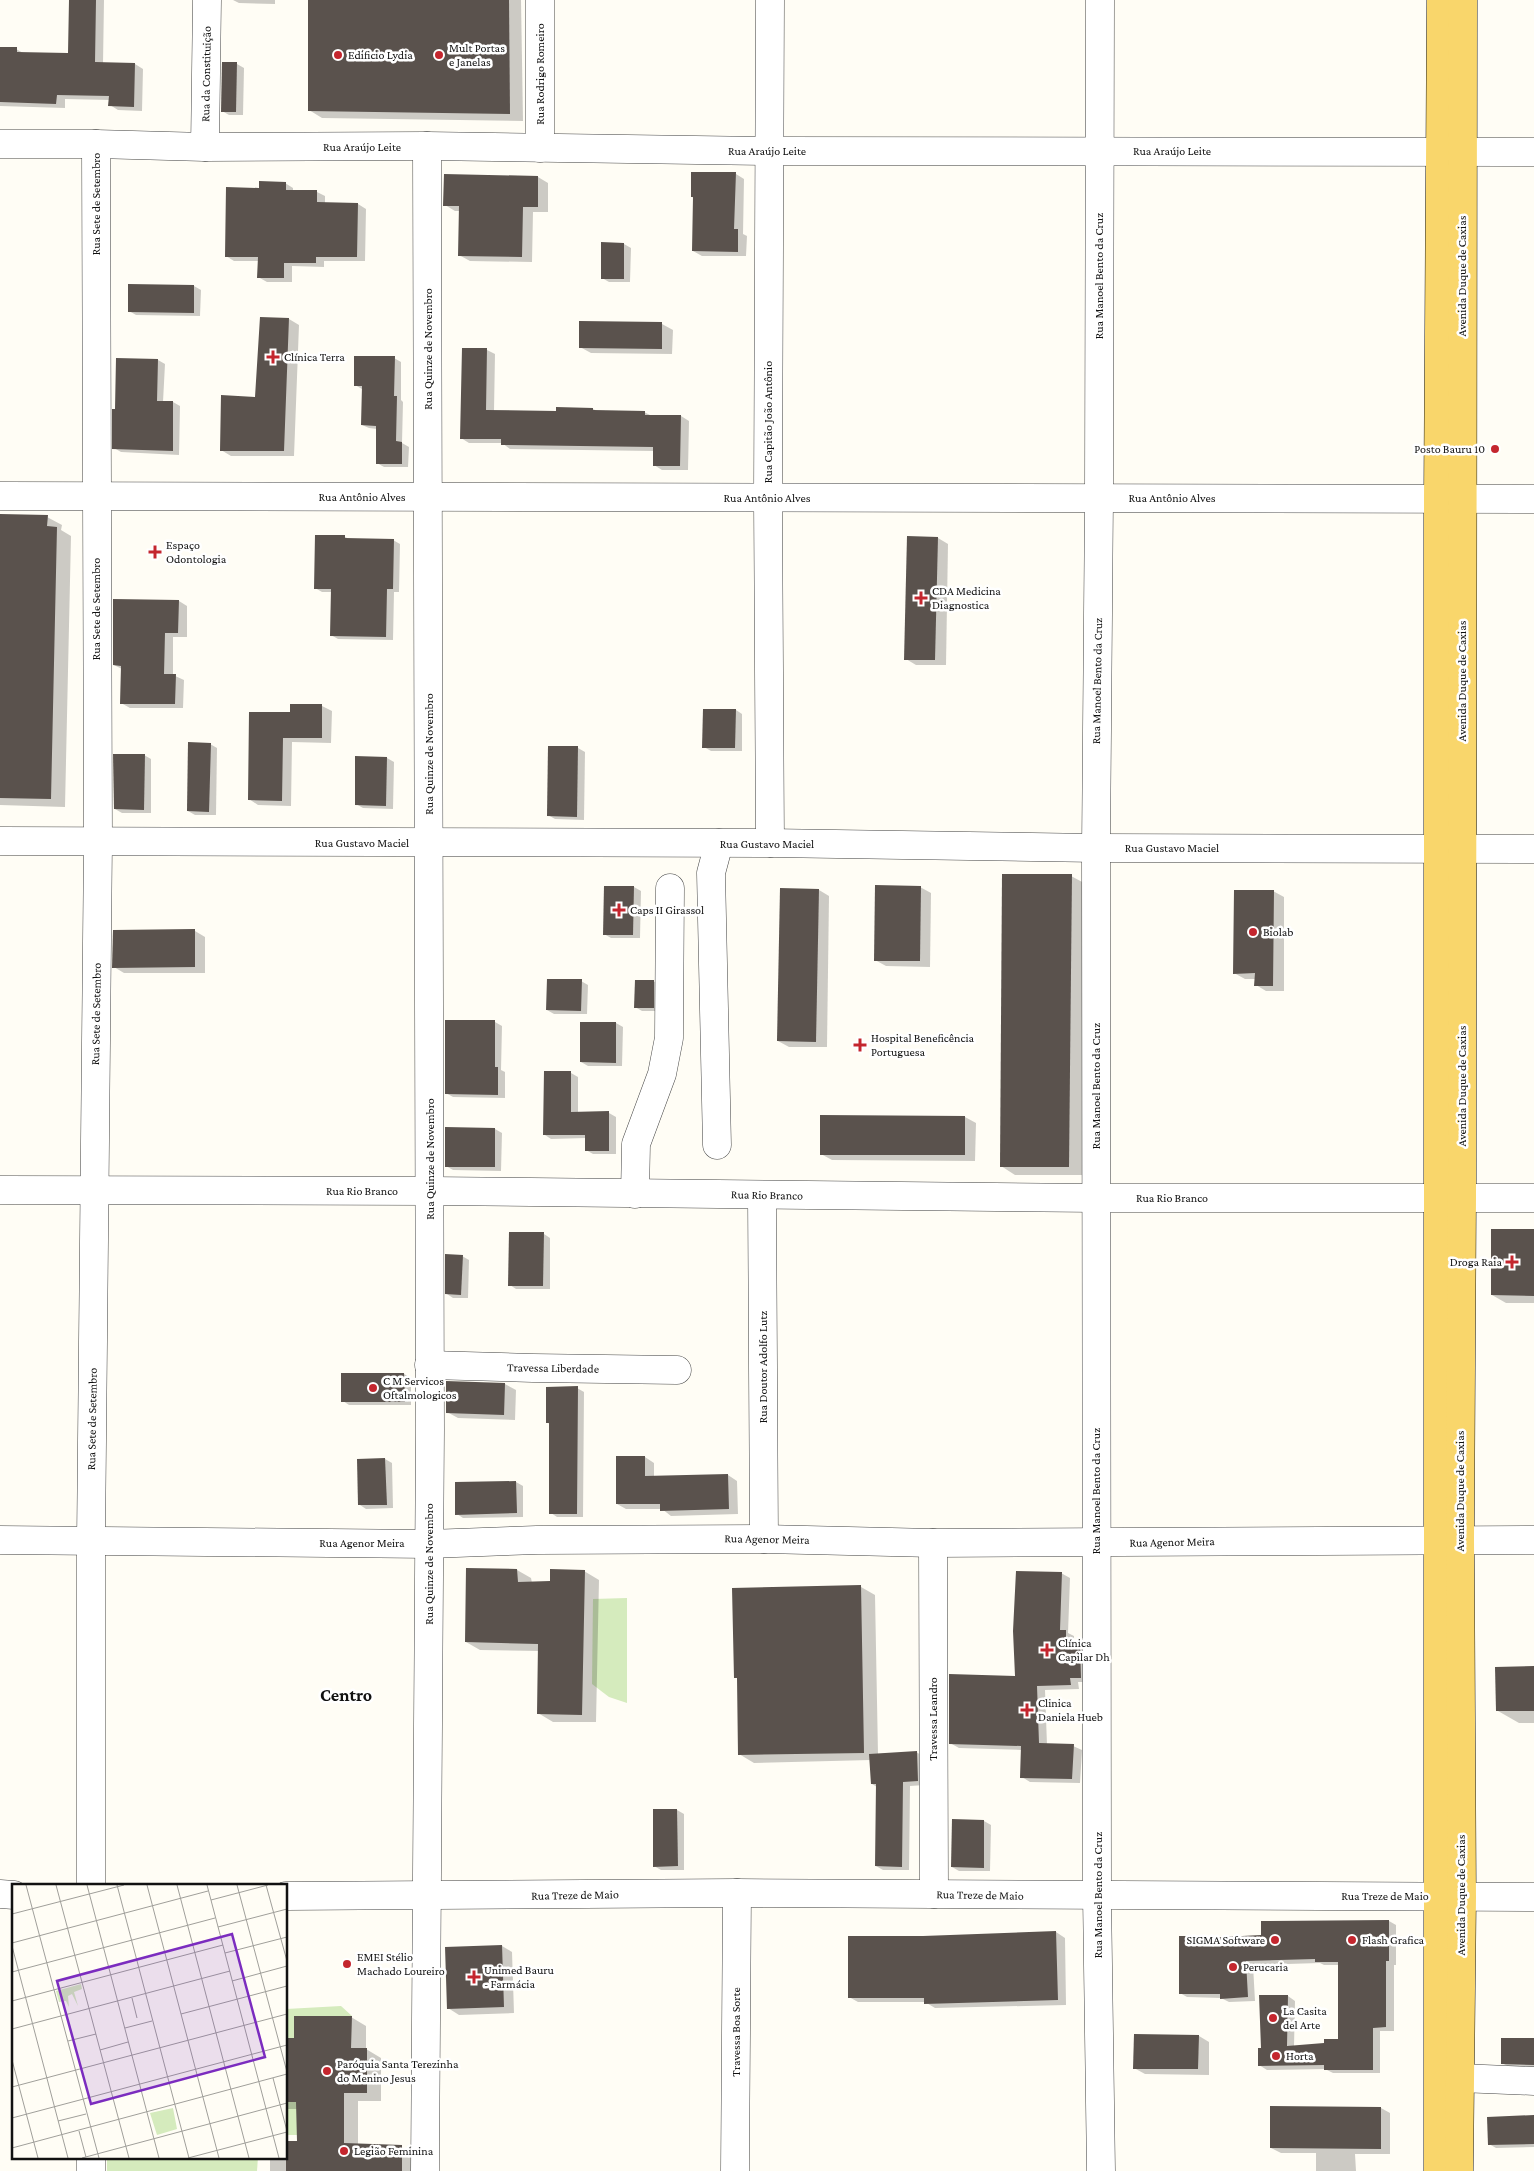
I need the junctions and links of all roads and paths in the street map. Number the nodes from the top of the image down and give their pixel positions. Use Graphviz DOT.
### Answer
graph roads {
  1 [pos="207,0"];
  2 [pos="540,0"];
  3 [pos="770,0"];
  4 [pos="1100,0"];
  5 [pos="1441,0"];
  6 [pos="1463,0"];
  7 [pos="0,144"];
  8 [pos="96,144"];
  9 [pos="427,146"];
  10 [pos="205,147"];
  11 [pos="540,148"];
  12 [pos="1099,151"];
  13 [pos="769,152"];
  14 [pos="1451,152"];
  15 [pos="1534,152"];
  16 [pos="0,496"];
  17 [pos="96,497"];
  18 [pos="429,498"];
  19 [pos="768,498"];
  20 [pos="1099,498"];
  21 [pos="1534,499"];
  22 [pos="1450,500"];
  23 [pos="0,841"];
  24 [pos="98,842"];
  25 [pos="719,843"];
  26 [pos="770,843"];
  27 [pos="430,844"];
  28 [pos="1096,848"];
  29 [pos="1450,848"];
  30 [pos="1534,848"];
  31 [pos="670,888"];
  32 [pos="717,1145"];
  33 [pos="0,1190"];
  34 [pos="94,1190"];
  35 [pos="430,1191"];
  36 [pos="635,1194"];
  37 [pos="762,1195"];
  38 [pos="1450,1197"];
  39 [pos="1096,1198"];
  40 [pos="1534,1198"];
  41 [pos="429,1365"];
  42 [pos="677,1370"];
  43 [pos="764,1538"];
  44 [pos="1448,1539"];
  45 [pos="0,1540"];
  46 [pos="1534,1540"];
  47 [pos="91,1541"];
  48 [pos="1097,1542"];
  49 [pos="933,1543"];
  50 [pos="429,1544"];
  51 [pos="91,1884"];
  52 [pos="737,1893"];
  53 [pos="934,1894"];
  54 [pos="288,1896"];
  55 [pos="426,1896"];
  56 [pos="1097,1896"];
  57 [pos="1449,1896"];
  58 [pos="1534,1897"];
  59 [pos="1460,2078"];
  60 [pos="1534,2081"];
  61 [pos="91,2158"];
  62 [pos="91,2171"];
  63 [pos="425,2171"];
  64 [pos="735,2171"];
  65 [pos="1101,2171"];
  66 [pos="1438,2171"];
  67 [pos="1459,2171"];
  1 -- 10 [label="street, Rua da Constituição"];
  2 -- 11 [label="street, Rua Rodrigo Romeiro"];
  3 -- 13 [label="street, Rua Capitão João Antônio"];
  4 -- 12 [label="street, Rua Manoel Bento da Cruz"];
  5 -- 14 [label="main road, Avenida Duque de Caxias"];
  6 -- 14 [label="main road, Avenida Duque de Caxias"];
  7 -- 8 [label="street, Rua Araújo Leite"];
  8 -- 10 [label="street, Rua Araújo Leite"];
  8 -- 17 [label="street, Rua Sete de Setembro"];
  9 -- 10 [label="street, Rua Araújo Leite"];
  9 -- 11 [label="street, Rua Araújo Leite"];
  9 -- 18 [label="street, Rua Quinze de Novembro"];
  11 -- 13 [label="street, Rua Araújo Leite"];
  12 -- 13 [label="street, Rua Araújo Leite"];
  12 -- 14 [label="street, Rua Araújo Leite"];
  12 -- 20 [label="street, Rua Manoel Bento da Cruz"];
  13 -- 19 [label="street, Rua Capitão João Antônio"];
  14 -- 15 [label="street, Rua Araújo Leite"];
  14 -- 22 [label="main road, Avenida Duque de Caxias"];
  16 -- 17 [label="street, Rua Antônio Alves"];
  17 -- 18 [label="street, Rua Antônio Alves"];
  17 -- 24 [label="street, Rua Sete de Setembro"];
  18 -- 19 [label="street, Rua Antônio Alves"];
  18 -- 27 [label="street, Rua Quinze de Novembro"];
  19 -- 20 [label="street, Rua Antônio Alves"];
  19 -- 26 [label="street, Rua Capitão João Antônio"];
  20 -- 22 [label="street, Rua Antônio Alves"];
  20 -- 28 [label="street, Rua Manoel Bento da Cruz"];
  21 -- 22 [label="street, Rua Antônio Alves"];
  22 -- 29 [label="main road, Avenida Duque de Caxias"];
  23 -- 24 [label="street, Rua Gustavo Maciel"];
  24 -- 27 [label="street, Rua Gustavo Maciel"];
  24 -- 34 [label="street, Rua Sete de Setembro"];
  25 -- 26 [label="street, Rua Gustavo Maciel"];
  25 -- 27 [label="street, Rua Gustavo Maciel"];
  25 -- 32 [label="street"];
  26 -- 28 [label="street, Rua Gustavo Maciel"];
  27 -- 35 [label="street, Rua Quinze de Novembro"];
  28 -- 29 [label="street, Rua Gustavo Maciel"];
  28 -- 39 [label="street, Rua Manoel Bento da Cruz"];
  29 -- 30 [label="street, Rua Gustavo Maciel"];
  29 -- 38 [label="main road, Avenida Duque de Caxias"];
  31 -- 36 [label="street"];
  33 -- 34 [label="street, Rua Rio Branco"];
  34 -- 35 [label="street, Rua Rio Branco"];
  34 -- 47 [label="street, Rua Sete de Setembro"];
  35 -- 36 [label="street, Rua Rio Branco"];
  35 -- 41 [label="street, Rua Quinze de Novembro"];
  36 -- 37 [label="street, Rua Rio Branco"];
  37 -- 39 [label="street, Rua Rio Branco"];
  37 -- 43 [label="street, Rua Doutor Adolfo Lutz"];
  38 -- 39 [label="street, Rua Rio Branco"];
  38 -- 40 [label="street, Rua Rio Branco"];
  38 -- 44 [label="main road, Avenida Duque de Caxias"];
  39 -- 48 [label="street, Rua Manoel Bento da Cruz"];
  41 -- 42 [label="street, Travessa Liberdade"];
  41 -- 50 [label="street, Rua Quinze de Novembro"];
  43 -- 49 [label="street, Rua Agenor Meira"];
  43 -- 50 [label="street, Rua Agenor Meira"];
  44 -- 46 [label="street, Rua Agenor Meira"];
  44 -- 48 [label="street, Rua Agenor Meira"];
  44 -- 57 [label="main road, Avenida Duque de Caxias"];
  45 -- 47 [label="street, Rua Agenor Meira"];
  47 -- 50 [label="street, Rua Agenor Meira"];
  47 -- 51 [label="street, Rua Sete de Setembro"];
  48 -- 49 [label="street, Rua Agenor Meira"];
  48 -- 56 [label="street, Rua Manoel Bento da Cruz"];
  49 -- 53 [label="street, Travessa Leandro"];
  50 -- 55 [label="street, Rua Quinze de Novembro"];
  52 -- 53 [label="street, Rua Treze de Maio"];
  52 -- 55 [label="street, Rua Treze de Maio"];
  52 -- 64 [label="street, Travessa Boa Sorte"];
  53 -- 56 [label="street, Rua Treze de Maio"];
  54 -- 55 [label="street, Rua Treze de Maio"];
  55 -- 63 [label="street, Rua Quinze de Novembro"];
  56 -- 57 [label="street, Rua Treze de Maio"];
  56 -- 65 [label="street, Rua Manoel Bento da Cruz"];
  57 -- 58 [label="street, Rua Treze de Maio"];
  57 -- 59 [label="main road, Avenida Duque de Caxias"];
  57 -- 66 [label="main road, Avenida Duque de Caxias"];
  59 -- 60 [label="street"];
  59 -- 67 [label="main road, Avenida Duque de Caxias"];
  61 -- 62 [label="street"];
}
